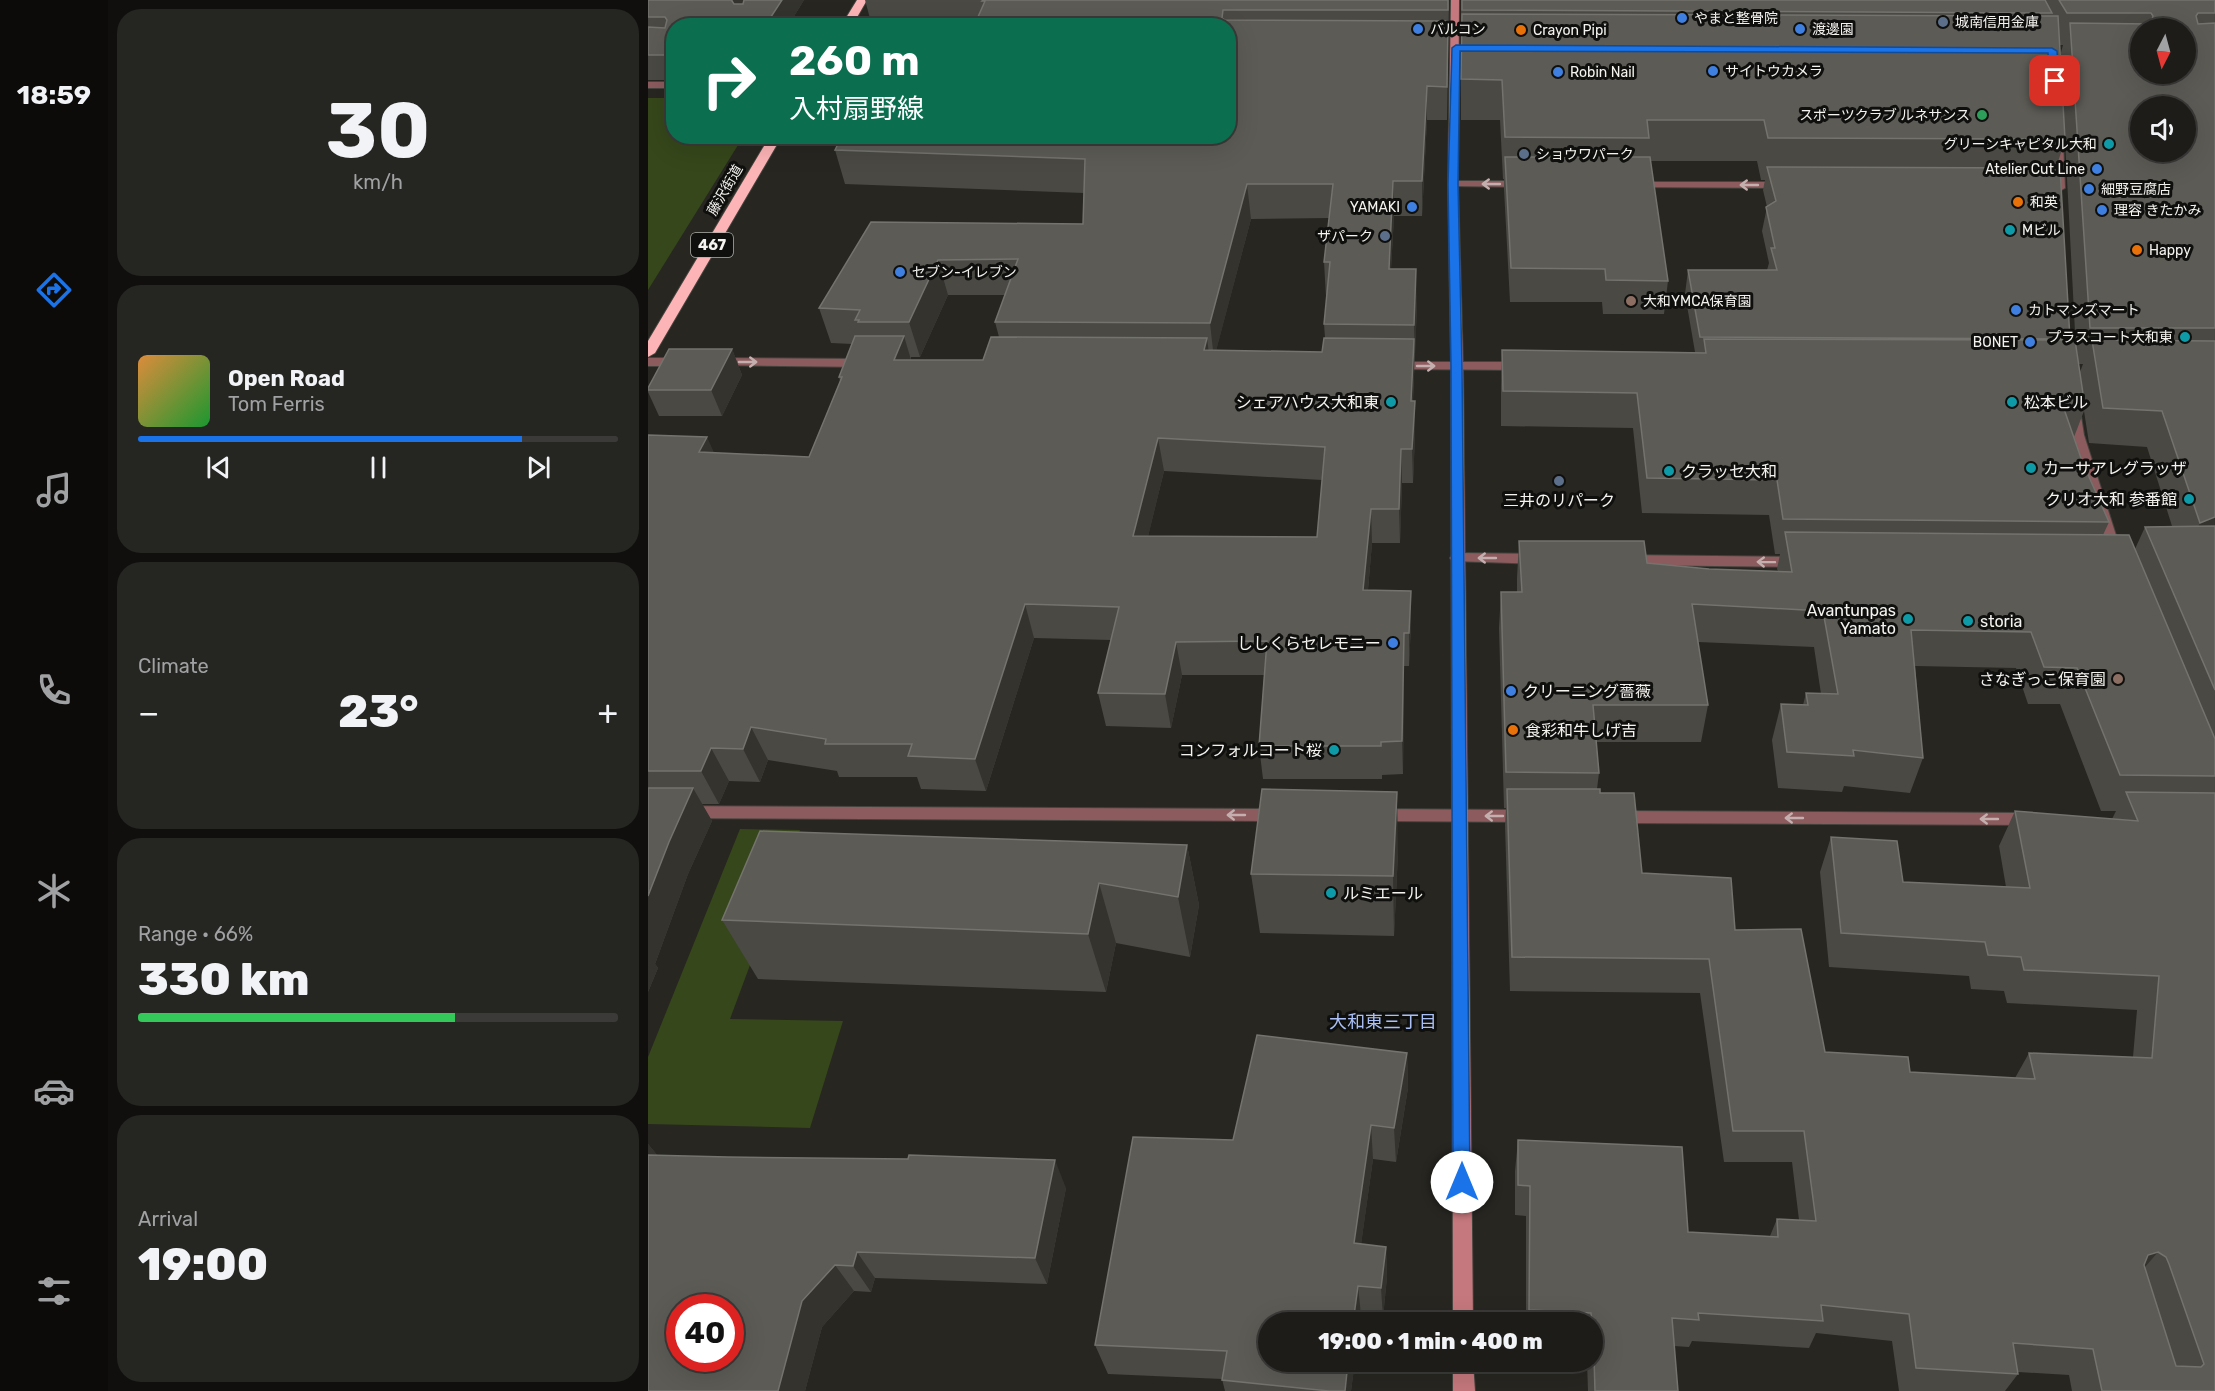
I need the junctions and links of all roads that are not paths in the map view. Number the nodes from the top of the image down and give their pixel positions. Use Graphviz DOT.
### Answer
graph roads {
  1 [pos="862,0"];
  2 [pos="1455,0"];
  3 [pos="851,18"];
  4 [pos="648,85"];
  5 [pos="666,85"];
  6 [pos="2057,129"];
  7 [pos="771,144"];
  8 [pos="1453,184"];
  9 [pos="1534,184"];
  10 [pos="1616,185"];
  11 [pos="1793,185"];
  12 [pos="2056,190"];
  13 [pos="653,336"];
  14 [pos="648,353"];
  15 [pos="648,362"];
  16 [pos="878,363"];
  17 [pos="1386,366"];
  18 [pos="1457,366"];
  19 [pos="1533,366"];
  20 [pos="2073,402"];
  21 [pos="1457,558"];
  22 [pos="1548,559"];
  23 [pos="1607,560"];
  24 [pos="1809,562"];
  25 [pos="2107,565"];
  26 [pos="648,812"];
  27 [pos="1295,815"];
  28 [pos="1366,815"];
  29 [pos="1459,816"];
  30 [pos="1541,817"];
  31 [pos="1600,817"];
  32 [pos="2049,819"];
  33 [pos="1463,1312"];
  34 [pos="1463,1372"];
  35 [pos="1464,1391"];
  1 -- 3 [label="highway"];
  2 -- 8 [label="street"];
  4 -- 5 [label="street"];
  6 -- 12 [label="street"];
  7 -- 13 [label="highway, 藤沢街道 / 467"];
  9 -- 8 [label="street, one-way"];
  8 -- 18 [label="street"];
  11 -- 10 [label="street, one-way"];
  13 -- 14 [label="highway, 藤沢街道 / 467"];
  15 -- 16 [label="street, one-way"];
  17 -- 18 [label="street, one-way"];
  18 -- 19 [label="street"];
  18 -- 21 [label="street"];
  20 -- 25 [label="street"];
  22 -- 21 [label="street, one-way"];
  21 -- 29 [label="street"];
  24 -- 23 [label="street, one-way"];
  27 -- 26 [label="street, one-way"];
  28 -- 29 [label="street"];
  30 -- 29 [label="street, one-way"];
  29 -- 33 [label="street"];
  32 -- 31 [label="street, one-way"];
  34 -- 35 [label="street"];
}
